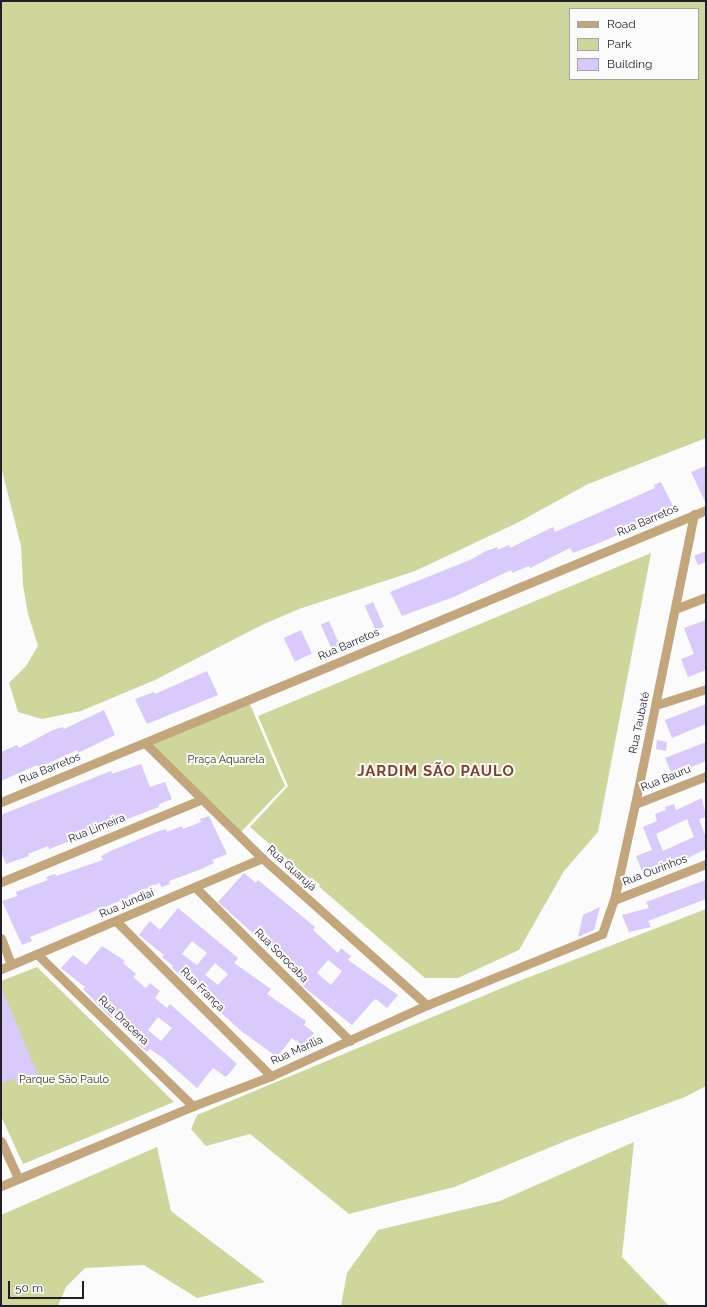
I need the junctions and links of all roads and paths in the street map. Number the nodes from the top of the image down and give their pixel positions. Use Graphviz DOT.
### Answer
graph roads {
  1 [pos="706,510"];
  2 [pos="694,514"];
  3 [pos="706,597"];
  4 [pos="675,609"];
  5 [pos="706,689"];
  6 [pos="656,705"];
  7 [pos="145,743"];
  8 [pos="706,776"];
  9 [pos="202,799"];
  10 [pos="1,802"];
  11 [pos="635,804"];
  12 [pos="262,858"];
  13 [pos="706,864"];
  14 [pos="1,882"];
  15 [pos="196,888"];
  16 [pos="614,900"];
  17 [pos="116,922"];
  18 [pos="602,934"];
  19 [pos="1,938"];
  20 [pos="36,954"];
  21 [pos="12,964"];
  22 [pos="1,969"];
  23 [pos="427,1005"];
  24 [pos="350,1041"];
  25 [pos="271,1076"];
  26 [pos="193,1106"];
  27 [pos="1,1141"];
  28 [pos="18,1178"];
  29 [pos="1,1186"];
  1 -- 2 [label="street, Rua Barretos"];
  2 -- 4 [label="street, Rua Taubaté"];
  2 -- 7 [label="street, Rua Barretos"];
  3 -- 4 [label="street"];
  4 -- 6 [label="street, Rua Taubaté"];
  5 -- 6 [label="street"];
  6 -- 11 [label="street, Rua Taubaté"];
  7 -- 9 [label="street, Rua Guarujá"];
  7 -- 10 [label="street, Rua Barretos"];
  8 -- 11 [label="street, Rua Bauru"];
  9 -- 12 [label="street, Rua Guarujá"];
  9 -- 14 [label="street, Rua Limeira"];
  11 -- 16 [label="street, Rua Taubaté"];
  12 -- 15 [label="street, Rua Jundiaí"];
  12 -- 23 [label="street, Rua Guarujá"];
  13 -- 16 [label="street, Rua Ourinhos"];
  15 -- 17 [label="street, Rua Jundiaí"];
  15 -- 24 [label="street, Rua Sorocaba"];
  16 -- 18 [label="street, Rua Taubaté"];
  17 -- 20 [label="street, Rua Jundiaí"];
  17 -- 25 [label="street, Rua França"];
  18 -- 23 [label="street, Rua Marília"];
  19 -- 21 [label="street"];
  20 -- 21 [label="street, Rua Jundiaí"];
  20 -- 26 [label="street, Rua Dracena"];
  21 -- 22 [label="street, Rua Jundiaí"];
  23 -- 24 [label="street, Rua Marília"];
  24 -- 25 [label="street, Rua Marília"];
  25 -- 26 [label="street, Rua Marília"];
  26 -- 28 [label="street, Rua Marília"];
  27 -- 28 [label="street"];
  28 -- 29 [label="street, Rua Marília"];
}
